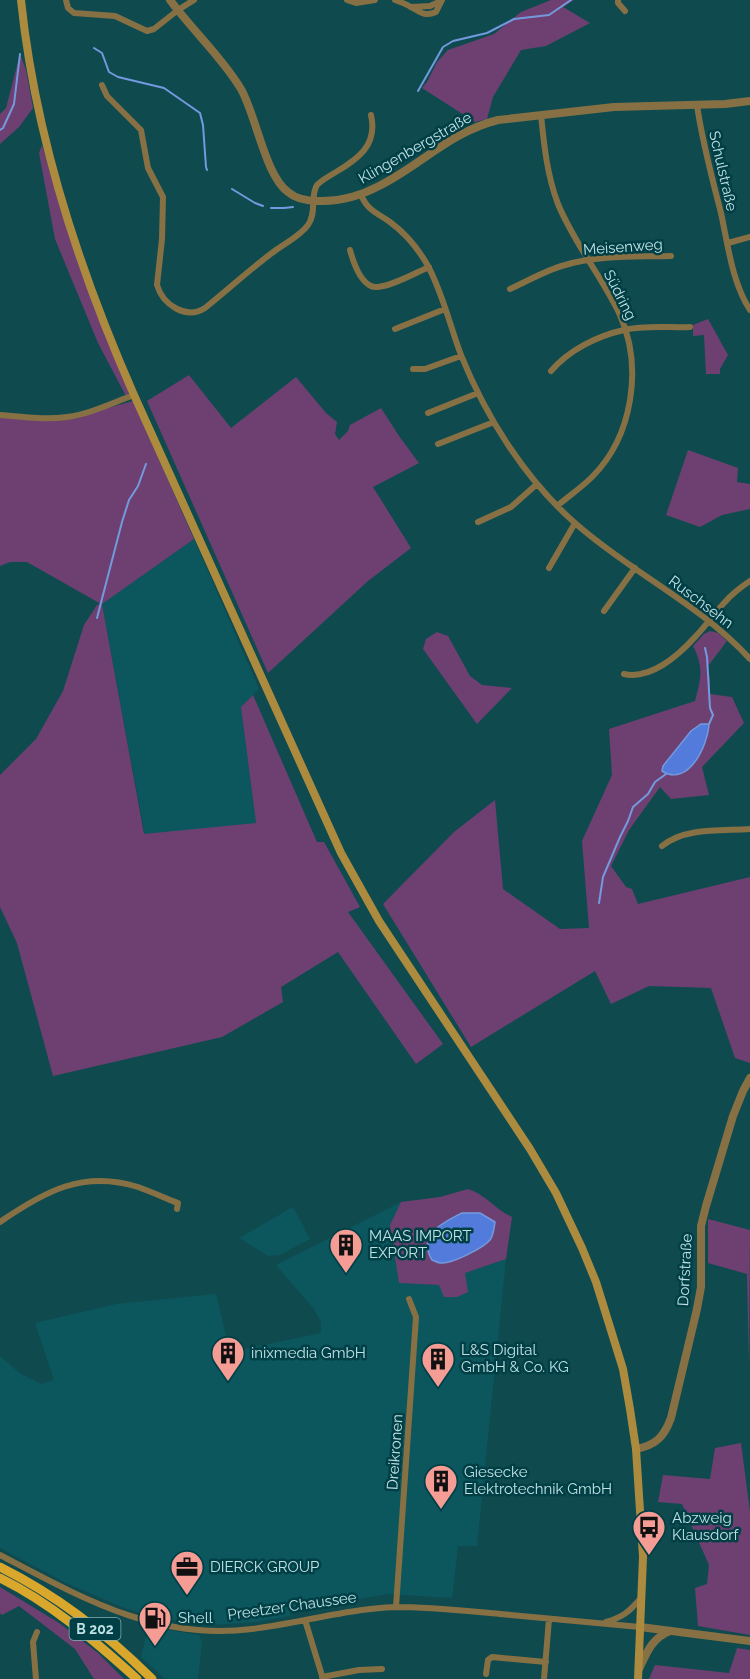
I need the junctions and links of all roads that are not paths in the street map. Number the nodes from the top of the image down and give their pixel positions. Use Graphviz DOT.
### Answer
graph roads {
  1 [pos="21,0"];
  2 [pos="66,0"];
  3 [pos="170,0"];
  4 [pos="194,0"];
  5 [pos="347,0"];
  6 [pos="375,0"];
  7 [pos="395,0"];
  8 [pos="618,0"];
  9 [pos="441,1"];
  10 [pos="178,10"];
  11 [pos="625,10"];
  12 [pos="102,85"];
  13 [pos="750,101"];
  14 [pos="698,105"];
  15 [pos="371,115"];
  16 [pos="541,115"];
  17 [pos="361,195"];
  18 [pos="314,201"];
  19 [pos="750,237"];
  20 [pos="728,243"];
  21 [pos="350,250"];
  22 [pos="671,256"];
  23 [pos="588,260"];
  24 [pos="429,267"];
  25 [pos="510,289"];
  26 [pos="445,309"];
  27 [pos="750,310"];
  28 [pos="690,327"];
  29 [pos="395,329"];
  30 [pos="625,329"];
  31 [pos="461,356"];
  32 [pos="413,369"];
  33 [pos="551,371"];
  34 [pos="478,393"];
  35 [pos="134,395"];
  36 [pos="428,413"];
  37 [pos="0,415"];
  38 [pos="494,422"];
  39 [pos="438,444"];
  40 [pos="537,484"];
  41 [pos="557,506"];
  42 [pos="478,522"];
  43 [pos="575,524"];
  44 [pos="549,568"];
  45 [pos="635,568"];
  46 [pos="750,581"];
  47 [pos="604,611"];
  48 [pos="709,620"];
  49 [pos="750,659"];
  50 [pos="624,674"];
  51 [pos="750,829"];
  52 [pos="662,846"];
  53 [pos="750,1078"];
  54 [pos="177,1209"];
  55 [pos="0,1222"];
  56 [pos="409,1299"];
  57 [pos="636,1449"];
  58 [pos="0,1555"];
  59 [pos="0,1567"];
  60 [pos="0,1578"];
  61 [pos="642,1597"];
  62 [pos="396,1607"];
  63 [pos="549,1619"];
  64 [pos="304,1620"];
  65 [pos="602,1623"];
  66 [pos="640,1627"];
  67 [pos="671,1630"];
  68 [pos="37,1632"];
  69 [pos="750,1641"];
  70 [pos="546,1662"];
  71 [pos="382,1670"];
  72 [pos="486,1674"];
  73 [pos="638,1675"];
  74 [pos="322,1678"];
  75 [pos="36,1679"];
  76 [pos="136,1679"];
  77 [pos="152,1679"];
  78 [pos="544,1679"];
  1 -- 35 [label="main road"];
  2 -- 10 [label="street"];
  3 -- 10 [label="street, Klingenbergstraße"];
  4 -- 10 [label="street"];
  5 -- 6 [label="street"];
  7 -- 9 [label="street"];
  8 -- 11 [label="street"];
  10 -- 18 [label="street, Klingenbergstraße"];
  12 -- 18 [label="street"];
  13 -- 14 [label="street, Klingenbergstraße"];
  14 -- 16 [label="street, Klingenbergstraße"];
  14 -- 20 [label="street, Schulstraße"];
  15 -- 18 [label="street"];
  16 -- 17 [label="street, Klingenbergstraße"];
  16 -- 23 [label="street, Südring"];
  17 -- 18 [label="street, Klingenbergstraße"];
  17 -- 24 [label="street"];
  19 -- 20 [label="street"];
  20 -- 27 [label="street, Schulstraße"];
  21 -- 24 [label="street"];
  22 -- 23 [label="street, Meisenweg"];
  23 -- 25 [label="street, Meisenweg"];
  23 -- 30 [label="street, Südring"];
  24 -- 26 [label="street"];
  26 -- 29 [label="street"];
  26 -- 31 [label="street"];
  28 -- 30 [label="street"];
  30 -- 33 [label="street"];
  30 -- 41 [label="street, Südring"];
  31 -- 32 [label="street"];
  31 -- 34 [label="street"];
  34 -- 36 [label="street"];
  34 -- 38 [label="street"];
  35 -- 37 [label="street"];
  35 -- 57 [label="main road"];
  38 -- 39 [label="street"];
  38 -- 40 [label="street"];
  40 -- 41 [label="street"];
  40 -- 42 [label="street"];
  41 -- 43 [label="street"];
  43 -- 44 [label="street"];
  43 -- 45 [label="street, Ruschsehn"];
  45 -- 47 [label="street"];
  45 -- 48 [label="street, Ruschsehn"];
  46 -- 48 [label="street"];
  48 -- 49 [label="street, Ruschsehn"];
  48 -- 50 [label="street"];
  51 -- 52 [label="street"];
  53 -- 57 [label="street, Dorfstraße"];
  54 -- 55 [label="street"];
  56 -- 62 [label="street, Dreikronen"];
  57 -- 61 [label="main road"];
  58 -- 64 [label="street, Preetzer Chaussee"];
  59 -- 77 [label="highway, B 202"];
  60 -- 76 [label="highway"];
  61 -- 65 [label="street, Preetzer Chaussee"];
  61 -- 66 [label="main road"];
  62 -- 63 [label="street, Preetzer Chaussee"];
  62 -- 64 [label="street, Preetzer Chaussee"];
  63 -- 65 [label="street, Preetzer Chaussee"];
  63 -- 70 [label="street"];
  64 -- 74 [label="street"];
  65 -- 66 [label="street, Preetzer Chaussee"];
  66 -- 67 [label="street, Preetzer Chaussee"];
  66 -- 73 [label="main road"];
  67 -- 69 [label="street, Preetzer Chaussee"];
  67 -- 73 [label="street"];
  68 -- 75 [label="street"];
  70 -- 72 [label="street"];
  70 -- 78 [label="street"];
  71 -- 74 [label="street"];
}
